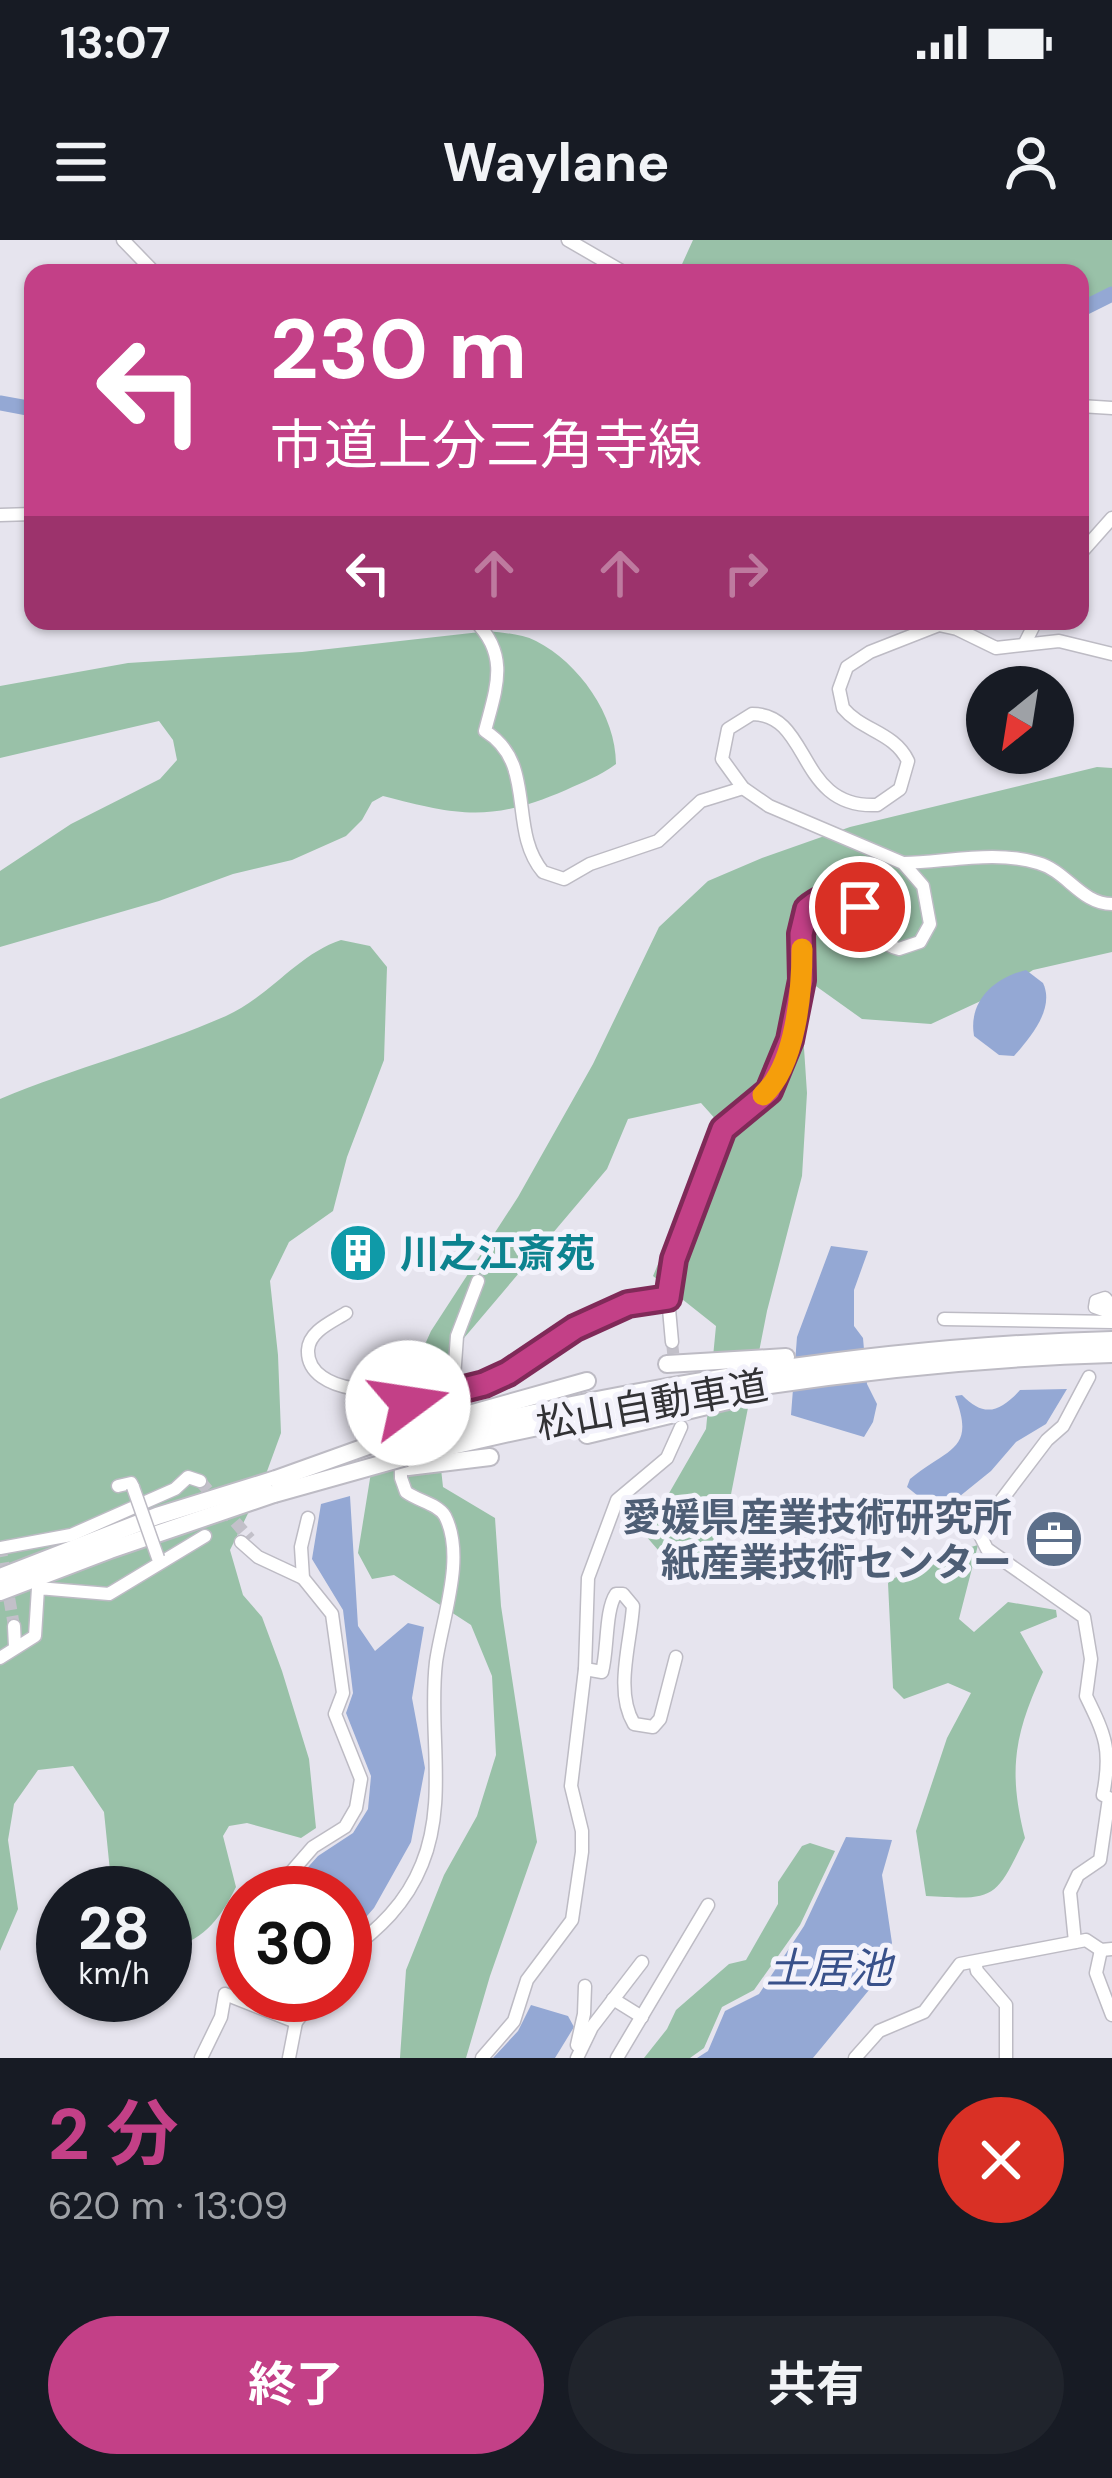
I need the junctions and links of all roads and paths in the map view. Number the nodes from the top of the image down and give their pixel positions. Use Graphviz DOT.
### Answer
graph roads {
  1 [pos="123,240"];
  2 [pos="568,240"];
  3 [pos="146,264"];
  4 [pos="609,264"];
  5 [pos="1112,518"];
  6 [pos="1089,544"];
  7 [pos="484,630"];
  8 [pos="926,630"];
  9 [pos="961,630"];
  10 [pos="1032,630"];
  11 [pos="1025,643"];
  12 [pos="1112,654"];
  13 [pos="742,788"];
  14 [pos="903,863"];
  15 [pos="1112,904"];
  16 [pos="478,1281"];
  17 [pos="668,1298"];
  18 [pos="346,1313"];
  19 [pos="1112,1314"];
  20 [pos="944,1319"];
  21 [pos="1112,1340"];
  22 [pos="672,1342"];
  23 [pos="1112,1354"];
  24 [pos="878,1363"];
  25 [pos="668,1364"];
  26 [pos="784,1374"];
  27 [pos="1089,1377"];
  28 [pos="586,1381"];
  29 [pos="453,1392"];
  30 [pos="400,1400"];
  31 [pos="681,1426"];
  32 [pos="587,1435"];
  33 [pos="407,1449"];
  34 [pos="490,1457"];
  35 [pos="200,1481"];
  36 [pos="125,1487"];
  37 [pos="275,1491"];
  38 [pos="308,1518"];
  39 [pos="205,1536"];
  40 [pos="246,1541"];
  41 [pos="0,1548"];
  42 [pos="160,1562"];
  43 [pos="0,1577"];
  44 [pos="303,1578"];
  45 [pos="0,1592"];
  46 [pos="14,1626"];
  47 [pos="15,1647"];
  48 [pos="676,1657"];
  49 [pos="0,1658"];
  50 [pos="585,1669"];
  51 [pos="1110,1794"];
  52 [pos="296,1866"];
  53 [pos="708,1905"];
  54 [pos="372,1935"];
  55 [pos="1075,1942"];
  56 [pos="1107,1949"];
  57 [pos="642,1961"];
  58 [pos="975,1962"];
  59 [pos="585,1986"];
  60 [pos="613,2000"];
  61 [pos="1112,2015"];
  62 [pos="642,2017"];
  63 [pos="219,2022"];
  64 [pos="296,2022"];
  65 [pos="201,2058"];
  66 [pos="289,2058"];
  67 [pos="482,2058"];
  68 [pos="576,2058"];
  69 [pos="617,2058"];
  70 [pos="855,2058"];
  71 [pos="1006,2058"];
  1 -- 3 [label="street"];
  2 -- 4 [label="street"];
  5 -- 6 [label="street"];
  7 -- 13 [label="street"];
  8 -- 13 [label="street"];
  9 -- 11 [label="street"];
  10 -- 11 [label="street"];
  11 -- 12 [label="street"];
  13 -- 14 [label="street"];
  14 -- 15 [label="street"];
  14 -- 17 [label="street"];
  16 -- 29 [label="street"];
  17 -- 22 [label="street"];
  17 -- 29 [label="street"];
  18 -- 30 [label="street"];
  19 -- 20 [label="street"];
  21 -- 24 [label="highway"];
  23 -- 24 [label="highway"];
  24 -- 26 [label="highway"];
  24 -- 26 [label="highway"];
  25 -- 26 [label="highway"];
  26 -- 32 [label="highway"];
  26 -- 33 [label="highway, 松山自動車道"];
  27 -- 51 [label="street"];
  28 -- 33 [label="highway"];
  29 -- 30 [label="street"];
  30 -- 54 [label="street"];
  31 -- 50 [label="street"];
  33 -- 34 [label="highway"];
  33 -- 37 [label="highway, bridge"];
  33 -- 37 [label="highway, bridge"];
  35 -- 41 [label="street"];
  36 -- 42 [label="street, bridge"];
  37 -- 43 [label="highway"];
  37 -- 45 [label="highway"];
  38 -- 44 [label="street"];
  39 -- 42 [label="street"];
  40 -- 44 [label="street"];
  42 -- 47 [label="street"];
  44 -- 52 [label="street"];
  46 -- 47 [label="street"];
  47 -- 49 [label="street"];
  48 -- 50 [label="street"];
  50 -- 67 [label="street"];
  51 -- 55 [label="street"];
  53 -- 62 [label="street"];
  55 -- 56 [label="street"];
  55 -- 58 [label="street"];
  56 -- 61 [label="street"];
  57 -- 60 [label="street"];
  58 -- 70 [label="street"];
  58 -- 71 [label="street"];
  59 -- 68 [label="street"];
  60 -- 62 [label="street"];
  60 -- 68 [label="street"];
  62 -- 69 [label="street"];
  63 -- 65 [label="street"];
  64 -- 66 [label="street"];
}
